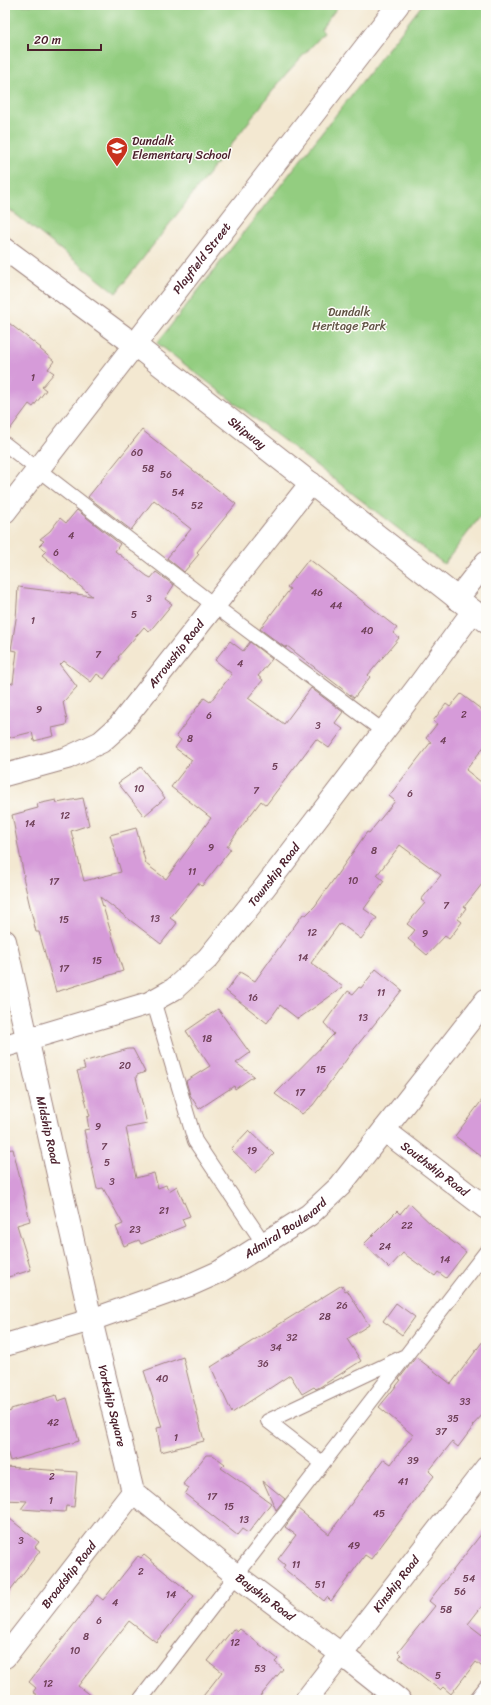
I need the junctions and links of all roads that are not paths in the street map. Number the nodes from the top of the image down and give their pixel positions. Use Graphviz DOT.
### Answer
graph roads {
  1 [pos="398,5"];
  2 [pos="5,249"];
  3 [pos="135,345"];
  4 [pos="5,444"];
  5 [pos="38,470"];
  6 [pos="311,483"];
  7 [pos="5,512"];
  8 [pos="486,562"];
  9 [pos="215,606"];
  10 [pos="472,610"];
  11 [pos="383,731"];
  12 [pos="5,775"];
  13 [pos="5,945"];
  14 [pos="153,1000"];
  15 [pos="486,1000"];
  16 [pos="27,1039"];
  17 [pos="5,1046"];
  18 [pos="384,1130"];
  19 [pos="486,1208"];
  20 [pos="264,1244"];
  21 [pos="486,1252"];
  22 [pos="91,1320"];
  23 [pos="5,1345"];
  24 [pos="405,1356"];
  25 [pos="322,1463"];
  26 [pos="486,1468"];
  27 [pos="133,1492"];
  28 [pos="237,1576"];
  29 [pos="341,1654"];
  30 [pos="5,1657"];
  31 [pos="486,1687"];
  32 [pos="140,1700"];
  33 [pos="306,1700"];
  34 [pos="399,1700"];
  35 [pos="476,1700"];
  1 -- 3 [label="street, Playfield Street"];
  2 -- 3 [label="street, Shipway"];
  3 -- 5 [label="street, Playfield Street"];
  3 -- 6 [label="street, Shipway"];
  4 -- 5 [label="lane"];
  5 -- 7 [label="street, Playfield Street"];
  5 -- 9 [label="lane"];
  6 -- 9 [label="street, Arrowship Road"];
  6 -- 10 [label="street, Shipway"];
  8 -- 10 [label="street, Township Road"];
  9 -- 11 [label="lane"];
  9 -- 12 [label="street, Arrowship Road"];
  10 -- 11 [label="street, Township Road"];
  11 -- 14 [label="street, Township Road"];
  13 -- 16 [label="street, Midship Road"];
  14 -- 16 [label="street, Township Road"];
  14 -- 20 [label="lane"];
  15 -- 18 [label="street, Admiral Boulevard"];
  16 -- 17 [label="street, Township Road"];
  16 -- 22 [label="street, Midship Road"];
  18 -- 19 [label="street, Southship Road"];
  18 -- 20 [label="street, Admiral Boulevard"];
  20 -- 22 [label="street, Admiral Boulevard"];
  21 -- 24 [label="lane"];
  22 -- 23 [label="street, Admiral Boulevard"];
  22 -- 27 [label="street, Yorkship Square"];
  24 -- 25 [label="lane"];
  24 -- 25 [label="lane"];
  25 -- 28 [label="lane"];
  26 -- 29 [label="street, Kinship Road"];
  27 -- 28 [label="street, Bayship Road"];
  27 -- 30 [label="street, Broadship Road"];
  28 -- 29 [label="street, Bayship Road"];
  28 -- 32 [label="lane"];
  29 -- 33 [label="street, Kinship Road"];
  29 -- 34 [label="street, Bayship Road"];
  31 -- 35 [label="lane"];
}
